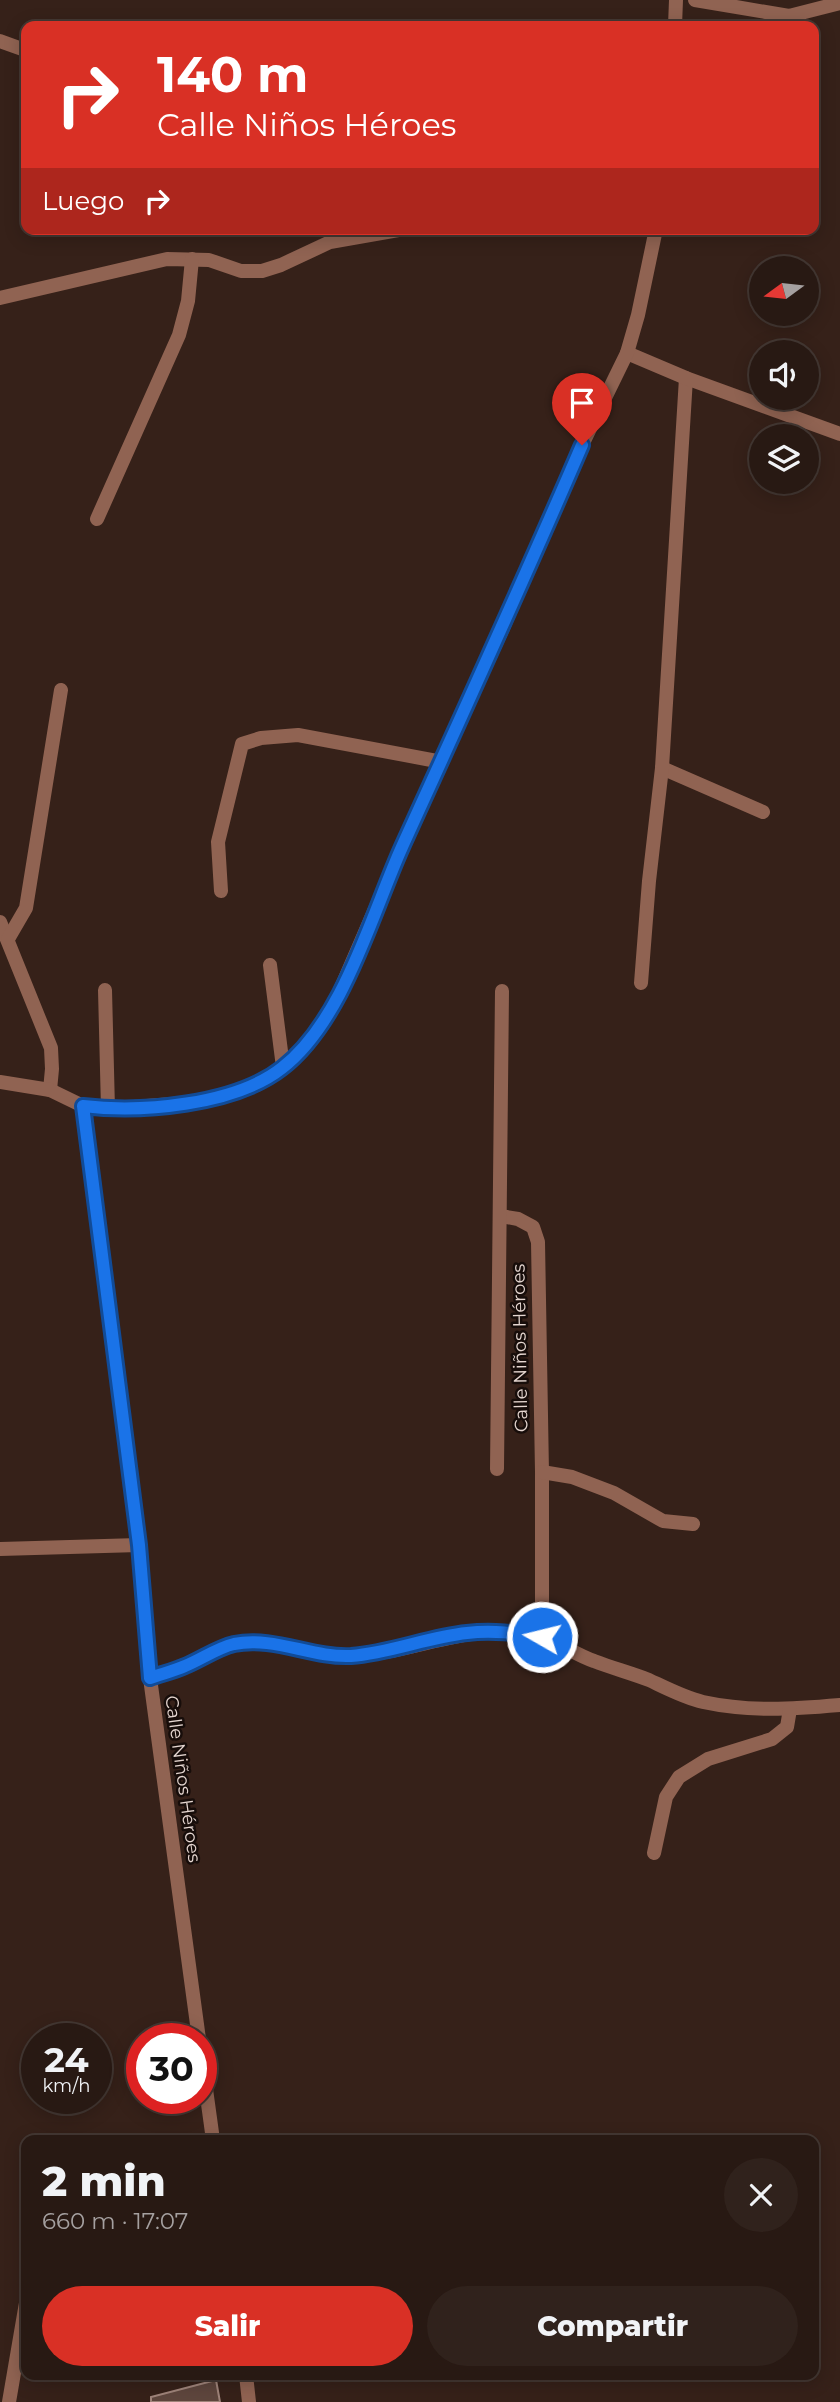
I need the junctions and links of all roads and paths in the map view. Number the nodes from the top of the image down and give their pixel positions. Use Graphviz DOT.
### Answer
graph roads {
  1 [pos="676,0"];
  2 [pos="695,0"];
  3 [pos="840,3"];
  4 [pos="675,21"];
  5 [pos="0,41"];
  6 [pos="21,49"];
  7 [pos="370,235"];
  8 [pos="655,235"];
  9 [pos="192,259"];
  10 [pos="0,298"];
  11 [pos="627,353"];
  12 [pos="686,378"];
  13 [pos="840,434"];
  14 [pos="97,519"];
  15 [pos="61,690"];
  16 [pos="442,762"];
  17 [pos="662,768"];
  18 [pos="763,812"];
  19 [pos="221,891"];
  20 [pos="0,922"];
  21 [pos="8,939"];
  22 [pos="270,965"];
  23 [pos="641,983"];
  24 [pos="105,990"];
  25 [pos="502,991"];
  26 [pos="283,1067"];
  27 [pos="0,1082"];
  28 [pos="50,1090"];
  29 [pos="83,1106"];
  30 [pos="108,1109"];
  31 [pos="501,1216"];
  32 [pos="497,1469"];
  33 [pos="542,1472"];
  34 [pos="693,1524"];
  35 [pos="139,1545"];
  36 [pos="0,1549"];
  37 [pos="542,1637"];
  38 [pos="150,1678"];
  39 [pos="840,1705"];
  40 [pos="790,1709"];
  41 [pos="654,1853"];
  42 [pos="197,2023"];
  43 [pos="209,2114"];
  44 [pos="212,2135"];
  45 [pos="21,2332"];
  46 [pos="247,2380"];
  47 [pos="9,2402"];
  48 [pos="249,2402"];
  1 -- 4 [label="street"];
  2 -- 3 [label="street"];
  5 -- 6 [label="street"];
  7 -- 9 [label="street"];
  8 -- 11 [label="street"];
  9 -- 10 [label="street"];
  9 -- 14 [label="street"];
  11 -- 12 [label="street"];
  11 -- 16 [label="street"];
  12 -- 13 [label="street"];
  12 -- 17 [label="street"];
  15 -- 21 [label="street"];
  16 -- 19 [label="street"];
  16 -- 26 [label="street"];
  17 -- 18 [label="street"];
  17 -- 23 [label="street"];
  20 -- 21 [label="street"];
  21 -- 28 [label="street"];
  22 -- 26 [label="street"];
  24 -- 30 [label="street"];
  25 -- 31 [label="street"];
  26 -- 30 [label="street"];
  27 -- 28 [label="street"];
  28 -- 29 [label="street"];
  29 -- 30 [label="street"];
  29 -- 35 [label="street, Calle Niños Héroes"];
  31 -- 32 [label="street"];
  31 -- 33 [label="street, Calle Niños Héroes"];
  33 -- 34 [label="street"];
  33 -- 37 [label="street, Calle Niños Héroes"];
  35 -- 36 [label="street"];
  35 -- 38 [label="street, Calle Niños Héroes"];
  37 -- 38 [label="street"];
  37 -- 40 [label="street"];
  38 -- 42 [label="street, Calle Niños Héroes"];
  39 -- 40 [label="street"];
  40 -- 41 [label="street"];
  43 -- 44 [label="street"];
  45 -- 47 [label="street"];
  46 -- 48 [label="street"];
}
